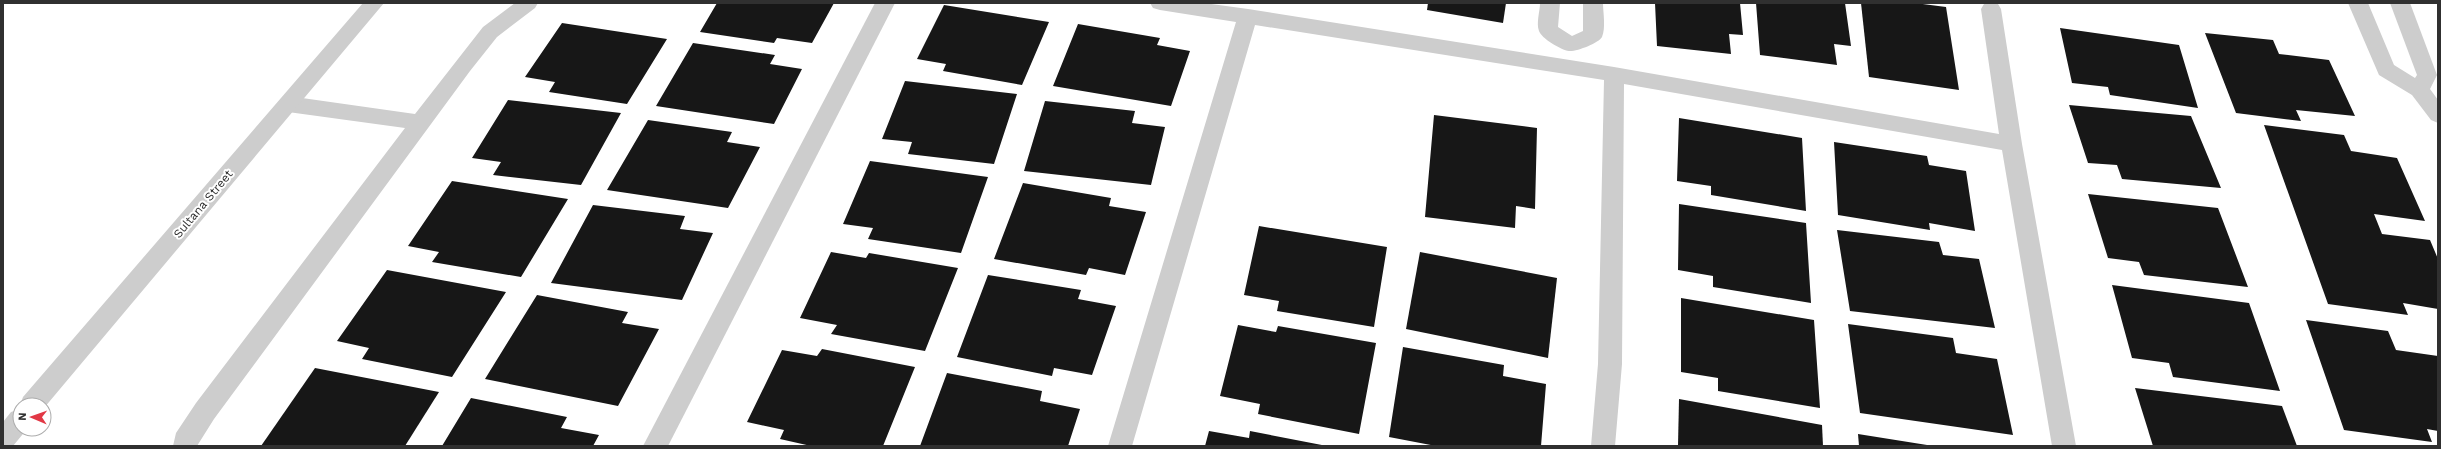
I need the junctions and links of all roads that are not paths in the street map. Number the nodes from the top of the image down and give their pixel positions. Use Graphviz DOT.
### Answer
graph roads {
  1 [pos="374,3"];
  2 [pos="528,3"];
  3 [pos="885,3"];
  4 [pos="1160,3"];
  5 [pos="1550,3"];
  6 [pos="1593,3"];
  7 [pos="2358,3"];
  8 [pos="2400,3"];
  9 [pos="1991,9"];
  10 [pos="1248,16"];
  11 [pos="1570,44"];
  12 [pos="1568,67"];
  13 [pos="1614,74"];
  14 [pos="2419,90"];
  15 [pos="288,104"];
  16 [pos="2438,115"];
  17 [pos="421,123"];
  18 [pos="2011,144"];
  19 [pos="39,397"];
  20 [pos="12,429"];
  21 [pos="3,440"];
  22 [pos="185,446"];
  23 [pos="655,446"];
  24 [pos="1120,446"];
  25 [pos="1603,446"];
  26 [pos="2064,446"];
  1 -- 15 [label="street, Sultana Street"];
  2 -- 17 [label="street"];
  3 -- 23 [label="street"];
  4 -- 10 [label="street"];
  5 -- 11 [label="street"];
  6 -- 11 [label="street"];
  7 -- 14 [label="street"];
  8 -- 14 [label="street"];
  9 -- 18 [label="street"];
  10 -- 12 [label="street"];
  10 -- 24 [label="street"];
  11 -- 12 [label="street"];
  12 -- 13 [label="street"];
  13 -- 18 [label="street"];
  13 -- 25 [label="street"];
  14 -- 16 [label="street"];
  15 -- 17 [label="street"];
  15 -- 19 [label="street, Sultana Street"];
  17 -- 22 [label="street"];
  18 -- 26 [label="street"];
  20 -- 21 [label="street"];
}
